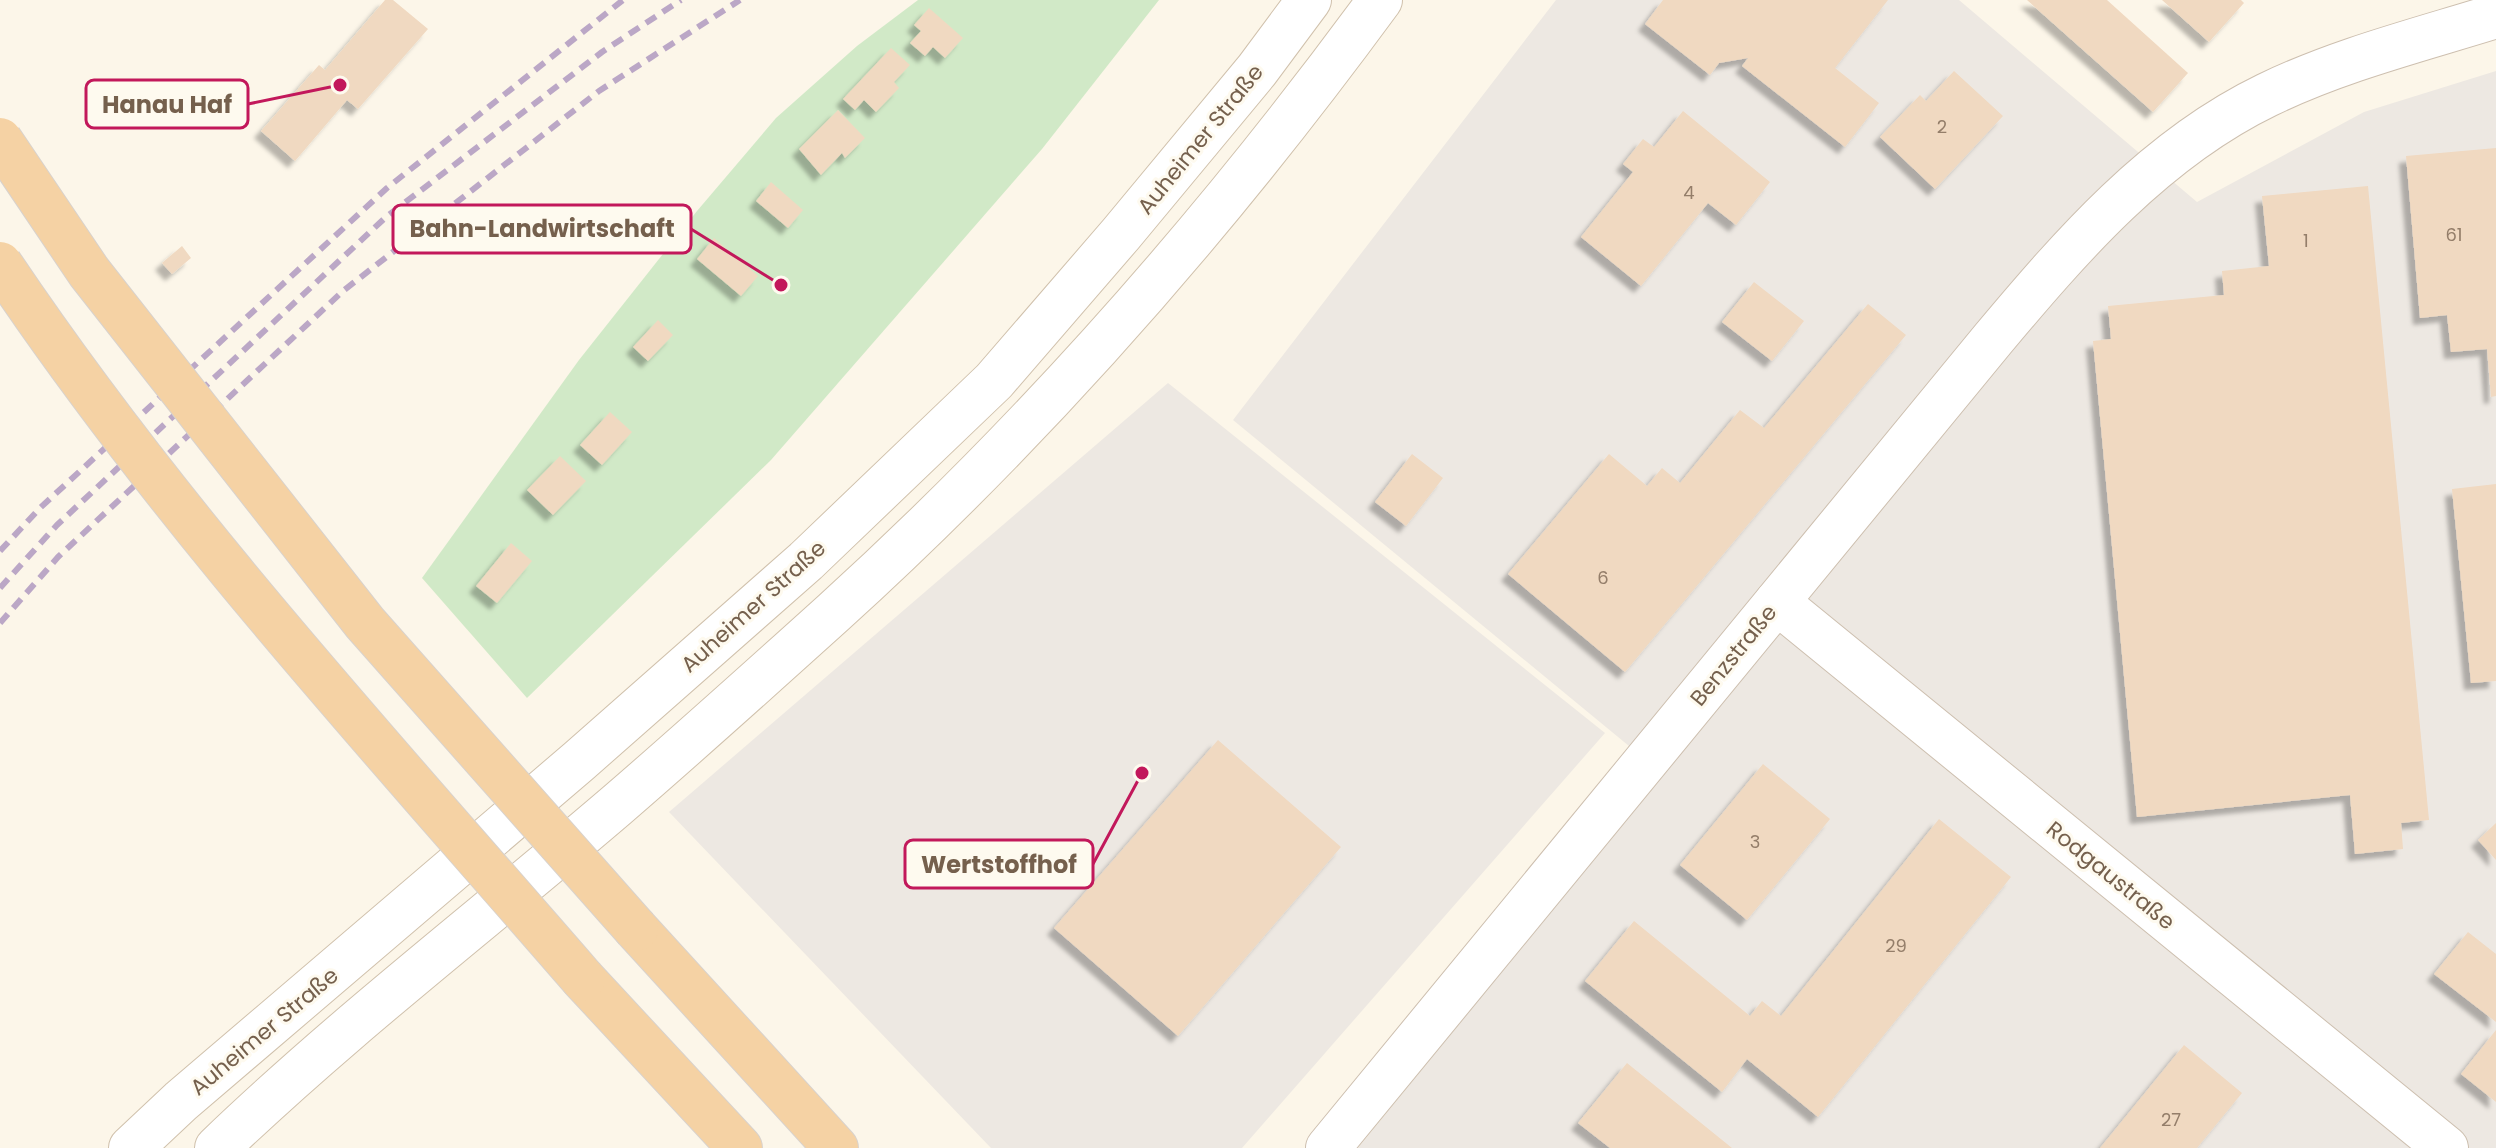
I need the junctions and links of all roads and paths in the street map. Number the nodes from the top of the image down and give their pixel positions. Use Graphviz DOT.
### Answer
graph roads {
  1 [pos="1309,0"];
  2 [pos="1380,0"];
  3 [pos="2496,16"];
  4 [pos="0,140"];
  5 [pos="0,264"];
  6 [pos="1777,602"];
  7 [pos="131,1148"];
  8 [pos="217,1148"];
  9 [pos="740,1148"];
  10 [pos="836,1148"];
  11 [pos="1328,1148"];
  12 [pos="2446,1148"];
  1 -- 7 [label="main road, Auheimer Straße"];
  2 -- 8 [label="main road"];
  3 -- 6 [label="main road, Benzstraße"];
  4 -- 10 [label="highway, bridge"];
  5 -- 9 [label="highway, bridge"];
  6 -- 11 [label="main road, Benzstraße"];
  6 -- 12 [label="main road, Rodgaustraße"];
}
